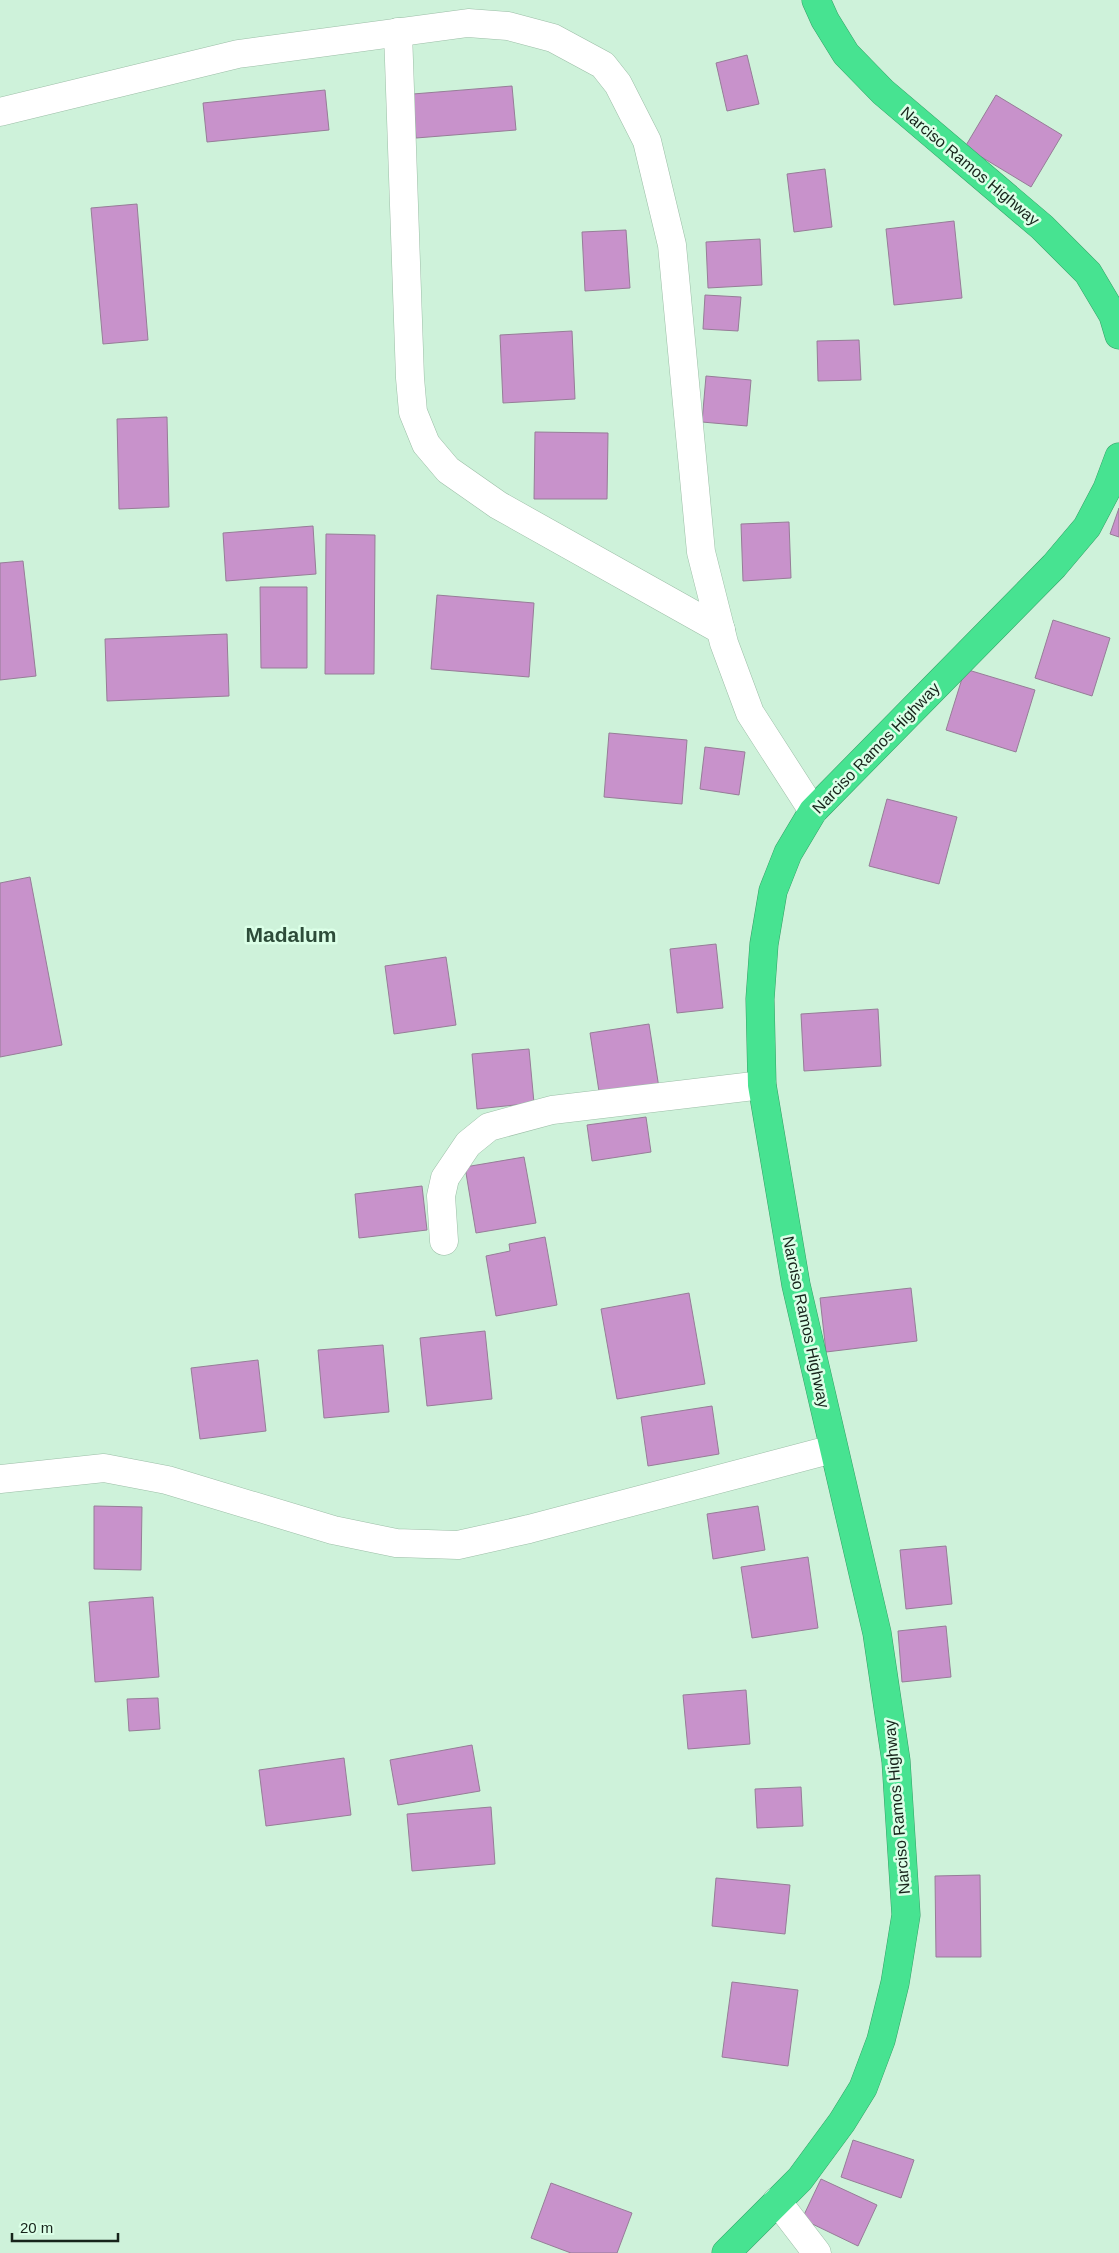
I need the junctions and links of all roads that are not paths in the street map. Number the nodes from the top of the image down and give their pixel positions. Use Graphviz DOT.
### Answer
graph roads {
  1 [pos="816,0"];
  2 [pos="398,32"];
  3 [pos="0,112"];
  4 [pos="1119,335"];
  5 [pos="1119,457"];
  6 [pos="721,630"];
  7 [pos="813,812"];
  8 [pos="762,1085"];
  9 [pos="444,1241"];
  10 [pos="833,1449"];
  11 [pos="0,1479"];
  12 [pos="777,2201"];
  13 [pos="726,2253"];
  14 [pos="817,2253"];
  1 -- 4 [label="highway, Narciso Ramos Highway"];
  2 -- 3 [label="street"];
  2 -- 6 [label="street"];
  2 -- 6 [label="street"];
  5 -- 7 [label="highway, Narciso Ramos Highway"];
  6 -- 7 [label="street"];
  7 -- 8 [label="highway, Narciso Ramos Highway"];
  8 -- 9 [label="street"];
  8 -- 10 [label="highway, Narciso Ramos Highway"];
  10 -- 11 [label="street"];
  10 -- 12 [label="highway, Narciso Ramos Highway"];
  12 -- 13 [label="highway, Narciso Ramos Highway"];
  12 -- 14 [label="street"];
}
